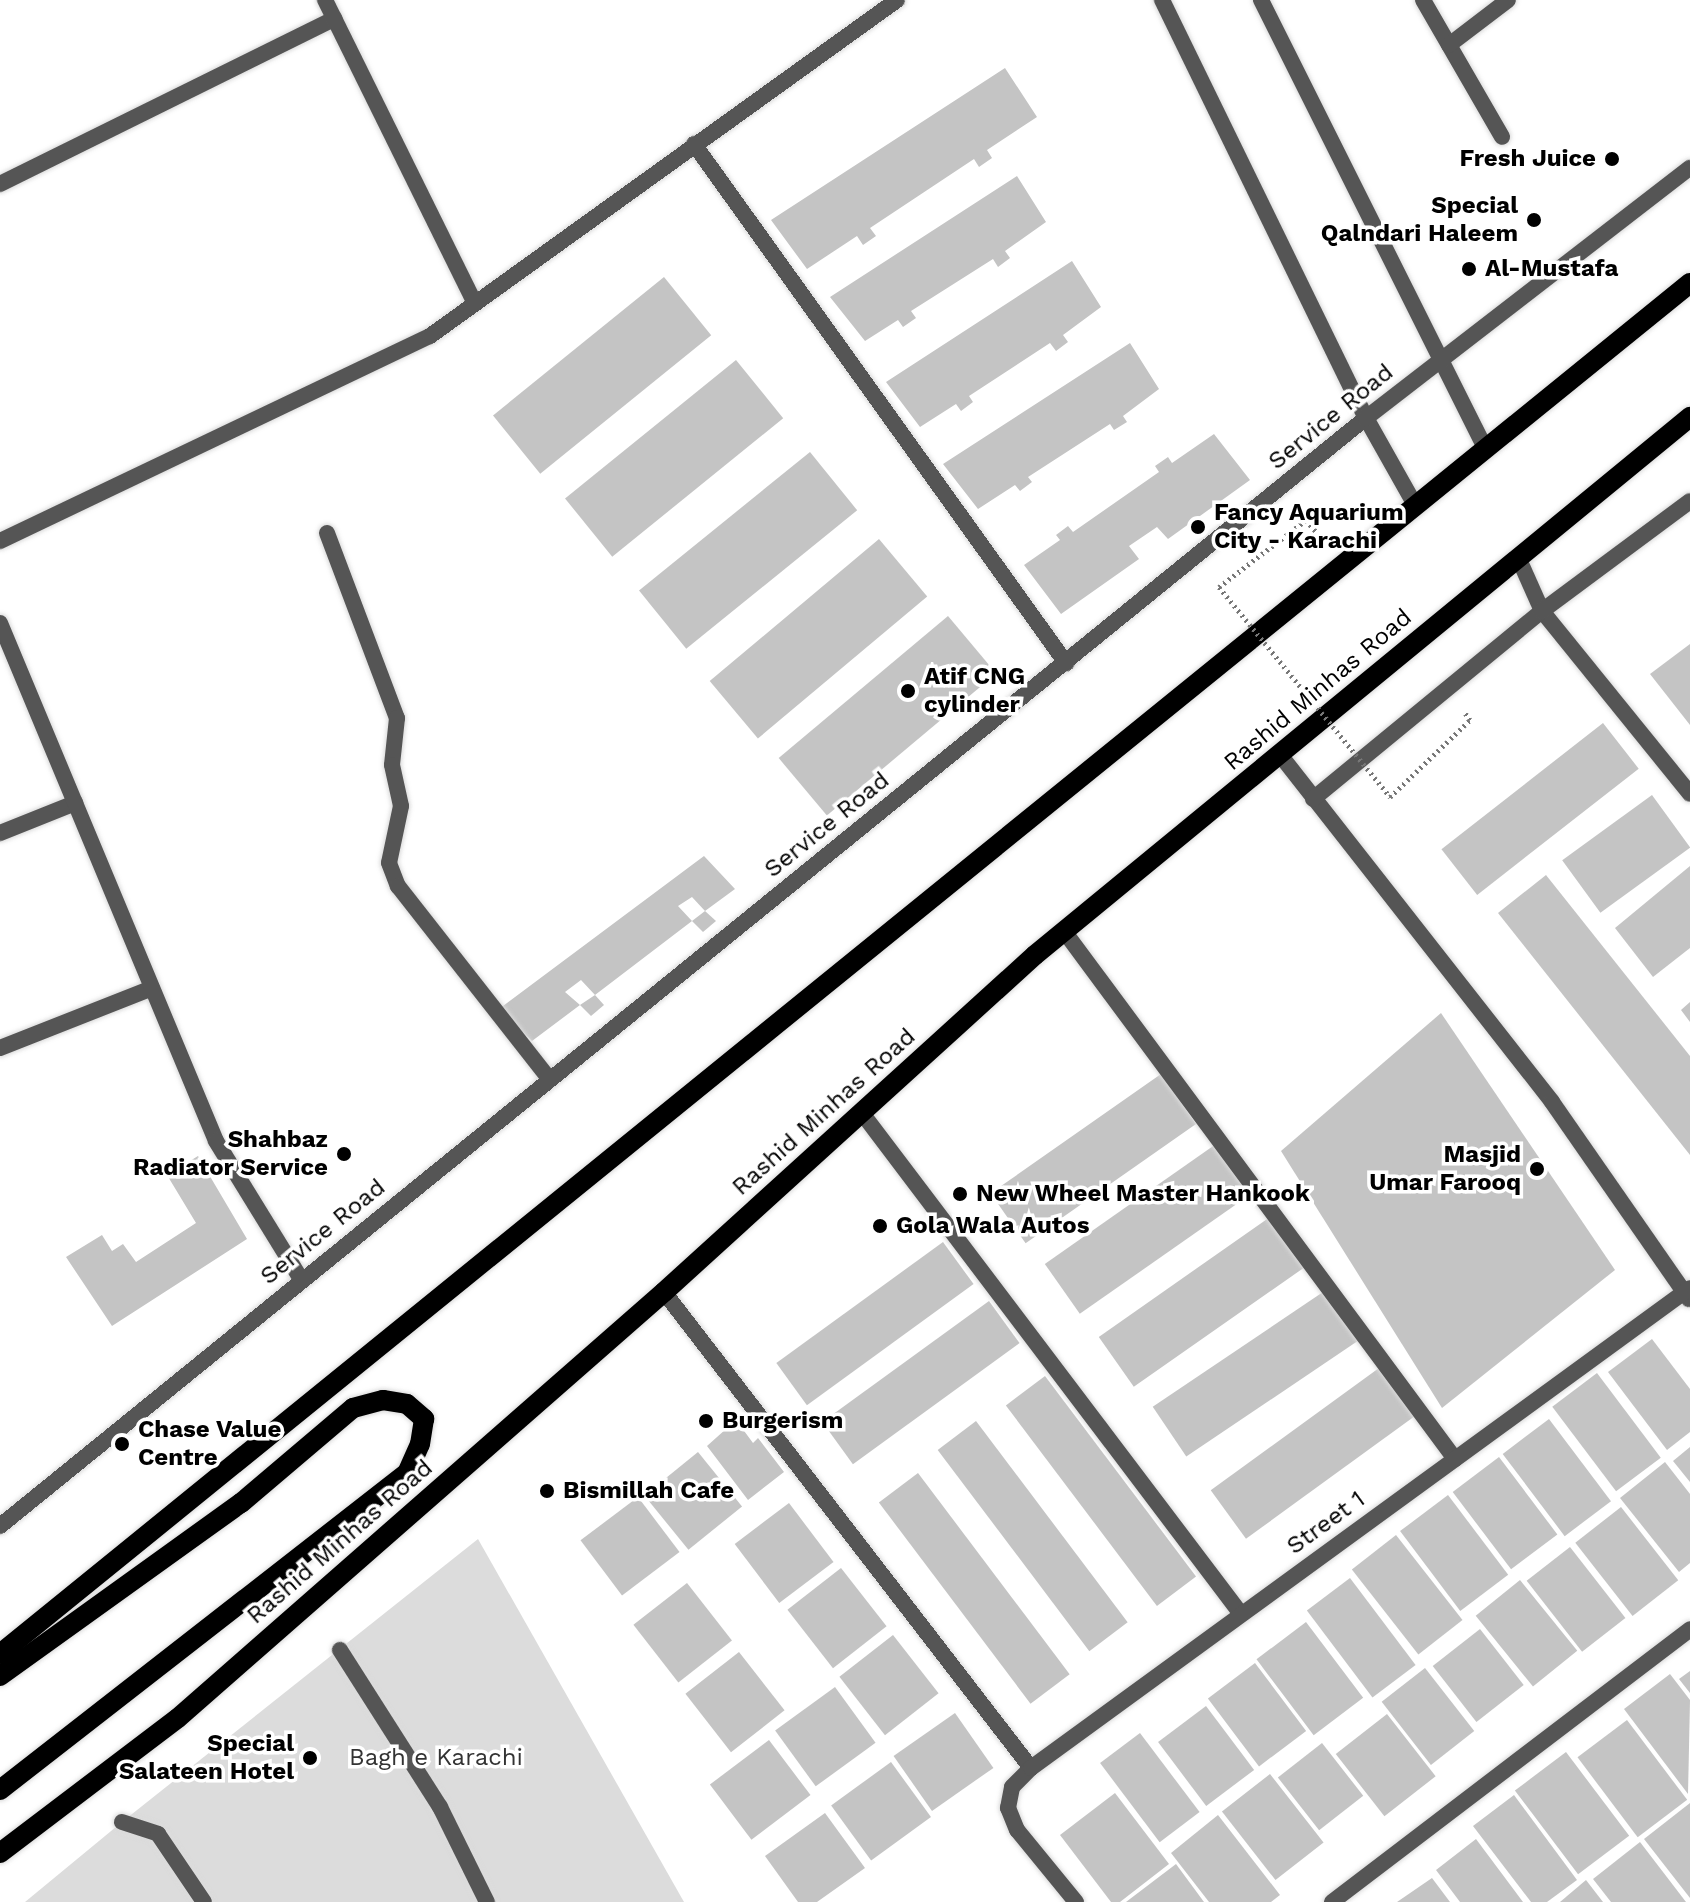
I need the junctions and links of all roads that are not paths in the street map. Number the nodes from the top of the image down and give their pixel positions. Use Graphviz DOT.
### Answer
graph roads {
  1 [pos="325,0"];
  2 [pos="897,0"];
  3 [pos="1162,0"];
  4 [pos="1261,0"];
  5 [pos="1423,0"];
  6 [pos="1508,0"];
  7 [pos="334,19"];
  8 [pos="1449,45"];
  9 [pos="1502,137"];
  10 [pos="694,144"];
  11 [pos="1690,168"];
  12 [pos="0,184"];
  13 [pos="1690,283"];
  14 [pos="475,303"];
  15 [pos="1438,363"];
  16 [pos="1690,417"];
  17 [pos="1366,418"];
  18 [pos="1486,450"];
  19 [pos="1690,501"];
  20 [pos="1415,505"];
  21 [pos="327,533"];
  22 [pos="0,541"];
  23 [pos="1518,557"];
  24 [pos="1542,611"];
  25 [pos="0,623"];
  26 [pos="1066,663"];
  27 [pos="1281,756"];
  28 [pos="1690,794"];
  29 [pos="1313,799"];
  30 [pos="75,803"];
  31 [pos="0,833"];
  32 [pos="1064,931"];
  33 [pos="152,988"];
  34 [pos="0,1048"];
  35 [pos="550,1080"];
  36 [pos="862,1113"];
  37 [pos="302,1281"];
  38 [pos="664,1292"];
  39 [pos="1688,1294"];
  40 [pos="1455,1459"];
  41 [pos="0,1526"];
  42 [pos="1241,1614"];
  43 [pos="1690,1629"];
  44 [pos="340,1650"];
  45 [pos="0,1654"];
  46 [pos="0,1676"];
  47 [pos="1031,1768"];
  48 [pos="0,1790"];
  49 [pos="122,1822"];
  50 [pos="0,1853"];
  51 [pos="204,1902"];
  52 [pos="487,1902"];
  53 [pos="1076,1902"];
  54 [pos="1332,1902"];
  1 -- 7 [label="street"];
  2 -- 10 [label="street"];
  3 -- 17 [label="street"];
  4 -- 15 [label="street"];
  5 -- 8 [label="street"];
  6 -- 8 [label="street"];
  7 -- 12 [label="street"];
  7 -- 14 [label="street"];
  8 -- 9 [label="street"];
  10 -- 14 [label="street"];
  10 -- 26 [label="street"];
  11 -- 15 [label="street, Service Road"];
  13 -- 18 [label="main road"];
  14 -- 22 [label="street"];
  15 -- 17 [label="street, Service Road"];
  15 -- 18 [label="street"];
  16 -- 23 [label="main road, Rashid Minhas Road"];
  17 -- 20 [label="street"];
  17 -- 26 [label="street, Service Road"];
  18 -- 20 [label="main road"];
  19 -- 24 [label="street"];
  20 -- 45 [label="main road"];
  21 -- 35 [label="street"];
  23 -- 24 [label="street"];
  23 -- 27 [label="main road, Rashid Minhas Road"];
  24 -- 28 [label="street"];
  24 -- 29 [label="street"];
  25 -- 30 [label="street"];
  26 -- 35 [label="street, Service Road"];
  27 -- 29 [label="street"];
  27 -- 32 [label="main road, Rashid Minhas Road"];
  29 -- 39 [label="street"];
  30 -- 31 [label="street"];
  30 -- 33 [label="street"];
  32 -- 36 [label="main road, Rashid Minhas Road"];
  32 -- 40 [label="street"];
  33 -- 34 [label="street"];
  33 -- 37 [label="street"];
  35 -- 37 [label="street, Service Road"];
  36 -- 38 [label="main road, Rashid Minhas Road"];
  36 -- 42 [label="street"];
  37 -- 41 [label="street, Service Road"];
  38 -- 47 [label="street"];
  38 -- 50 [label="main road, Rashid Minhas Road"];
  39 -- 40 [label="street, Street 1"];
  40 -- 42 [label="street, Street 1"];
  42 -- 47 [label="street, Street 1"];
  43 -- 54 [label="street"];
  44 -- 52 [label="street"];
  46 -- 48 [label="main road"];
  47 -- 53 [label="street, Street 1"];
  49 -- 51 [label="street"];
}
